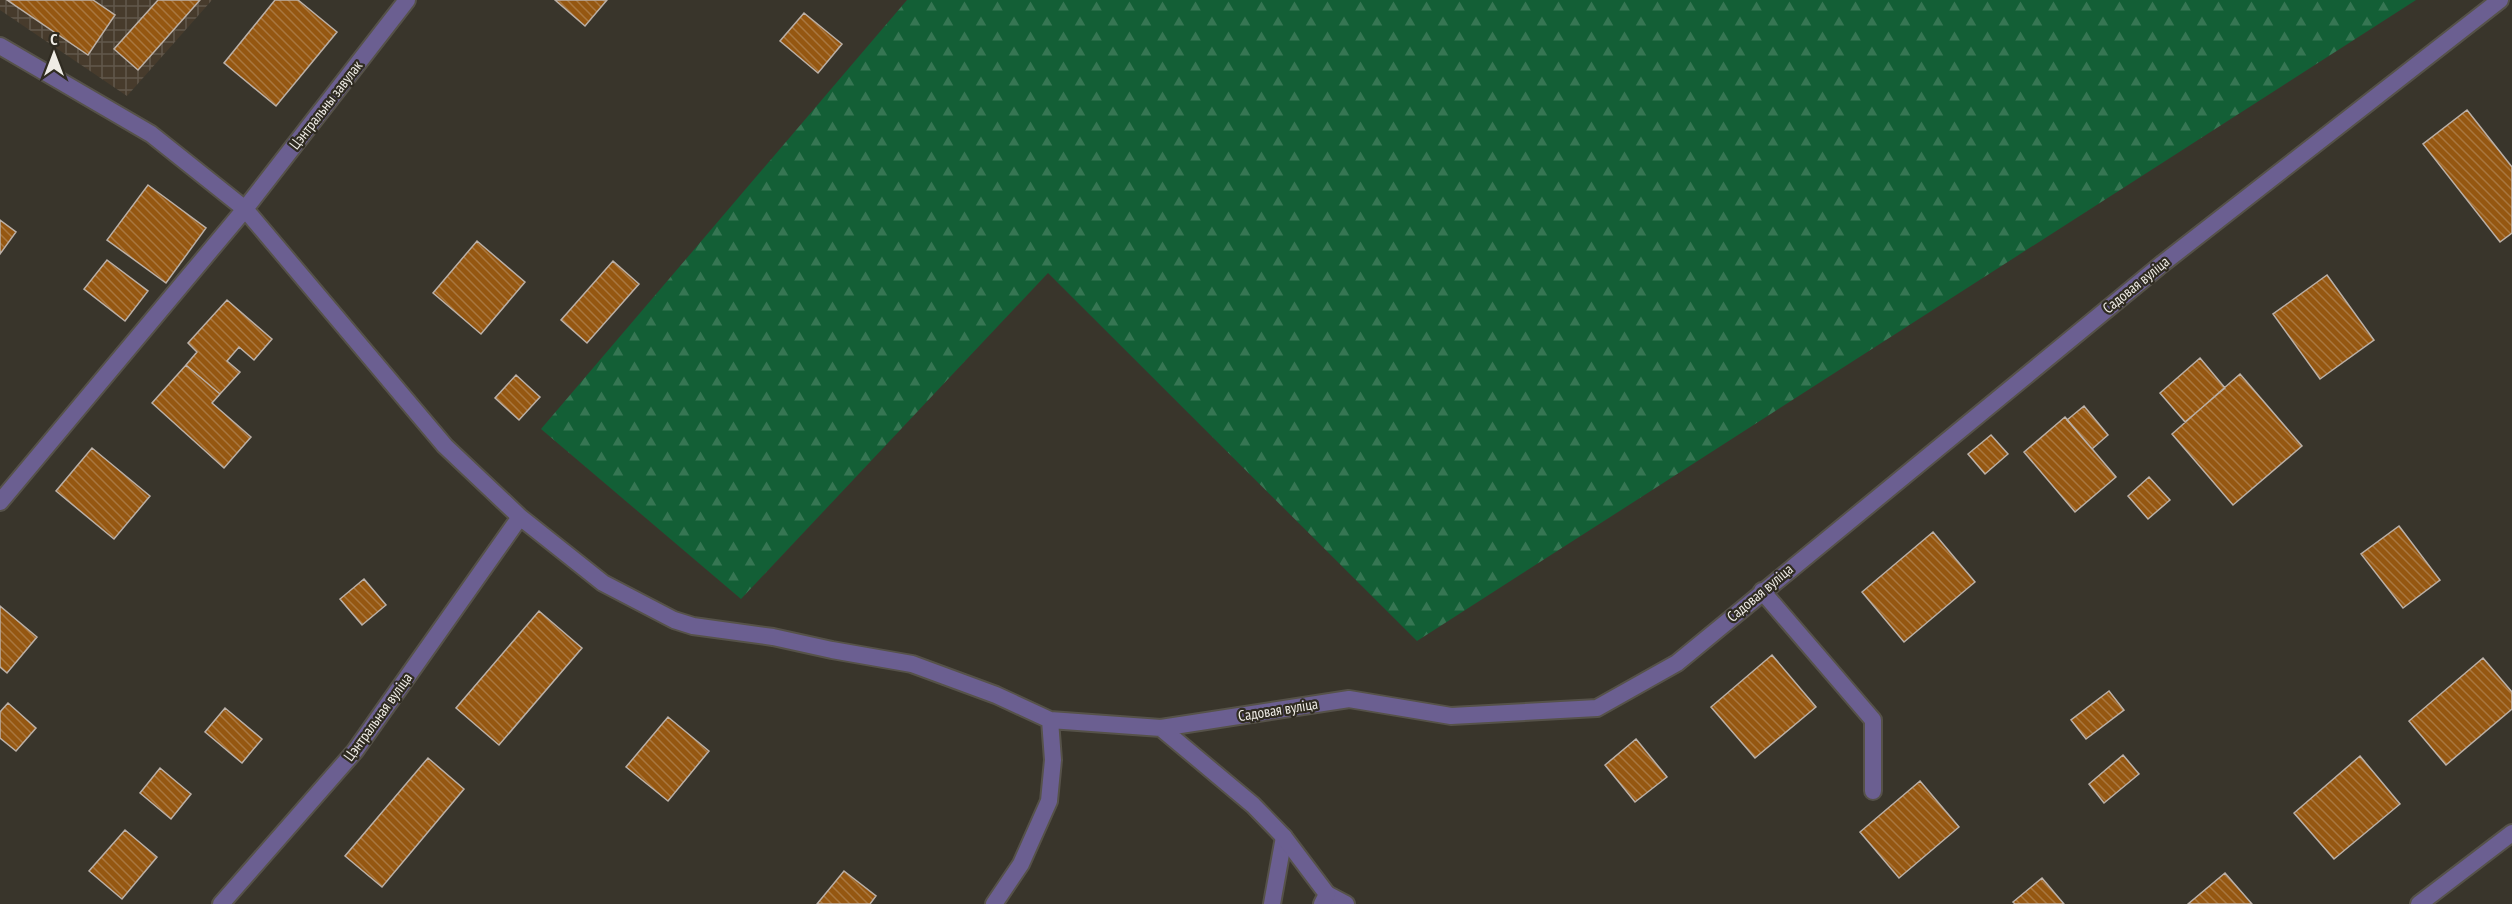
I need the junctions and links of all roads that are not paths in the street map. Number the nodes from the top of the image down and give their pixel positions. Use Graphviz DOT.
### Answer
graph roads {
  1 [pos="407,0"];
  2 [pos="2500,0"];
  3 [pos="0,46"];
  4 [pos="245,209"];
  5 [pos="0,502"];
  6 [pos="520,517"];
  7 [pos="1762,591"];
  8 [pos="1050,720"];
  9 [pos="1161,728"];
  10 [pos="1873,791"];
  11 [pos="2512,833"];
  12 [pos="1284,837"];
  13 [pos="1324,899"];
  14 [pos="220,904"];
  15 [pos="994,904"];
  16 [pos="1272,904"];
  17 [pos="1346,904"];
  18 [pos="2419,904"];
  1 -- 4 [label="street, Цэнтральны завулак"];
  2 -- 7 [label="street, Садовая вуліца"];
  3 -- 4 [label="street"];
  4 -- 5 [label="street, Цэнтральны завулак"];
  4 -- 6 [label="street"];
  6 -- 8 [label="street"];
  6 -- 14 [label="street, Цэнтральная вуліца"];
  7 -- 9 [label="street, Садовая вуліца"];
  7 -- 10 [label="street"];
  8 -- 9 [label="street, Садовая вуліца"];
  8 -- 15 [label="street"];
  9 -- 12 [label="street"];
  11 -- 18 [label="street"];
  12 -- 13 [label="street"];
  12 -- 16 [label="street"];
  13 -- 17 [label="street"];
}
